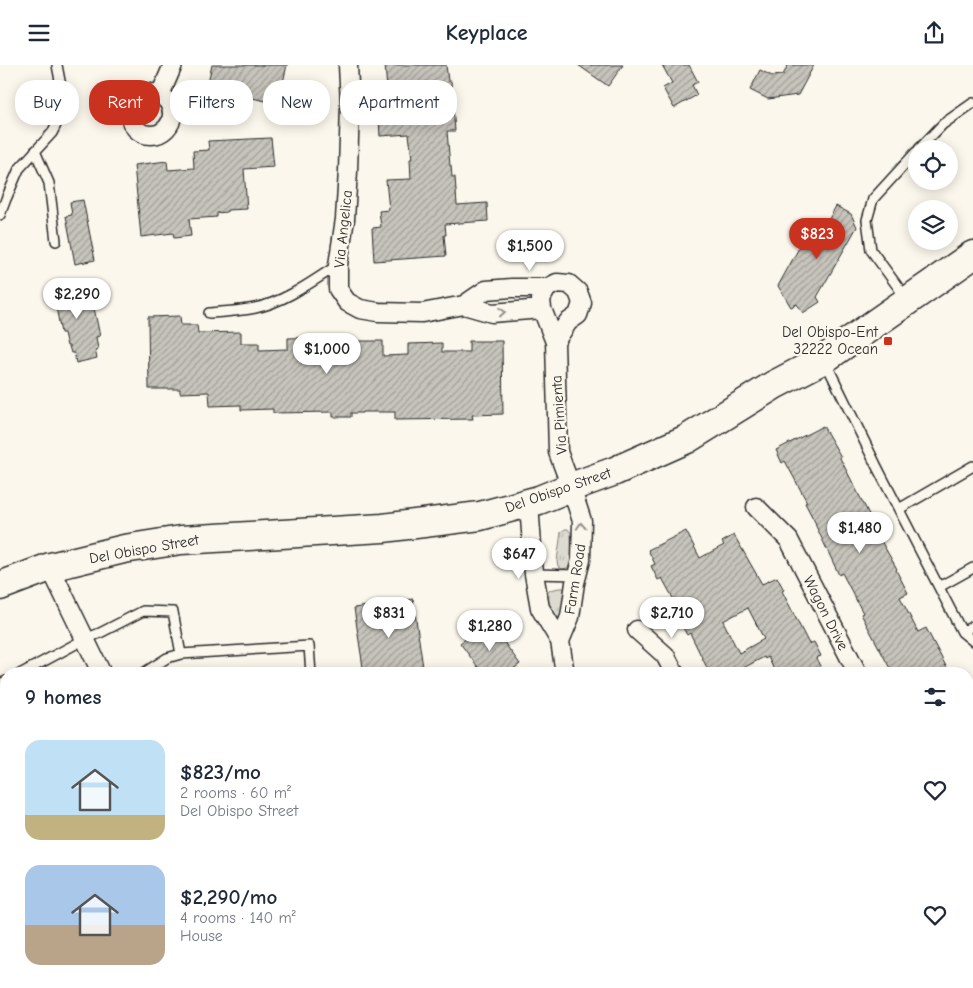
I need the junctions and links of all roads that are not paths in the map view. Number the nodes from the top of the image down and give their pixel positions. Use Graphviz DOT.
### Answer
graph roads {
  1 [pos="57,65"];
  2 [pos="173,65"];
  3 [pos="348,65"];
  4 [pos="160,95"];
  5 [pos="973,103"];
  6 [pos="928,140"];
  7 [pos="35,151"];
  8 [pos="908,161"];
  9 [pos="0,215"];
  10 [pos="56,241"];
  11 [pos="973,255"];
  12 [pos="338,265"];
  13 [pos="547,289"];
  14 [pos="908,300"];
  15 [pos="464,305"];
  16 [pos="542,309"];
  17 [pos="209,313"];
  18 [pos="555,342"];
  19 [pos="824,359"];
  20 [pos="973,466"];
  21 [pos="571,487"];
  22 [pos="529,503"];
  23 [pos="756,507"];
  24 [pos="899,509"];
  25 [pos="50,567"];
  26 [pos="973,568"];
  27 [pos="534,574"];
  28 [pos="577,575"];
  29 [pos="0,586"];
  30 [pos="939,587"];
  31 [pos="973,626"];
  32 [pos="636,630"];
  33 [pos="962,632"];
  34 [pos="85,639"];
  35 [pos="560,641"];
  36 [pos="973,641"];
  37 [pos="181,654"];
  38 [pos="33,667"];
  39 [pos="99,667"];
  40 [pos="154,667"];
  41 [pos="310,667"];
  42 [pos="564,667"];
  43 [pos="671,667"];
  44 [pos="854,667"];
  1 -- 7 [label="lane"];
  2 -- 4 [label="street"];
  3 -- 12 [label="street, Via Angelica"];
  5 -- 6 [label="lane"];
  7 -- 9 [label="lane"];
  7 -- 10 [label="lane"];
  8 -- 14 [label="lane"];
  11 -- 14 [label="main road, Del Obispo Street"];
  12 -- 15 [label="street, Via Angelica"];
  12 -- 17 [label="lane"];
  13 -- 15 [label="street, Via Angelica"];
  13 -- 16 [label="street"];
  13 -- 18 [label="street"];
  14 -- 19 [label="main road, Del Obispo Street"];
  15 -- 16 [label="street, Via Angelica, one-way"];
  16 -- 18 [label="street, Via Pimienta"];
  18 -- 21 [label="street, Via Pimienta"];
  19 -- 21 [label="main road, Del Obispo Street"];
  19 -- 24 [label="lane"];
  20 -- 24 [label="lane"];
  21 -- 22 [label="main road, Del Obispo Street"];
  28 -- 21 [label="street, Farm Road, one-way"];
  22 -- 25 [label="main road, Del Obispo Street"];
  22 -- 27 [label="street, Farm Road"];
  23 -- 44 [label="street, Wagon Drive"];
  24 -- 30 [label="lane"];
  25 -- 29 [label="main road, Del Obispo Street"];
  25 -- 34 [label="street"];
  26 -- 30 [label="lane"];
  27 -- 28 [label="lane"];
  27 -- 35 [label="street, Farm Road"];
  28 -- 35 [label="street, Farm Road"];
  30 -- 33 [label="lane"];
  31 -- 33 [label="lane"];
  32 -- 43 [label="street"];
  33 -- 36 [label="lane"];
  34 -- 37 [label="lane"];
  34 -- 38 [label="lane"];
  34 -- 39 [label="street"];
  35 -- 42 [label="street, Farm Road"];
  37 -- 40 [label="lane"];
  37 -- 41 [label="lane"];
}
